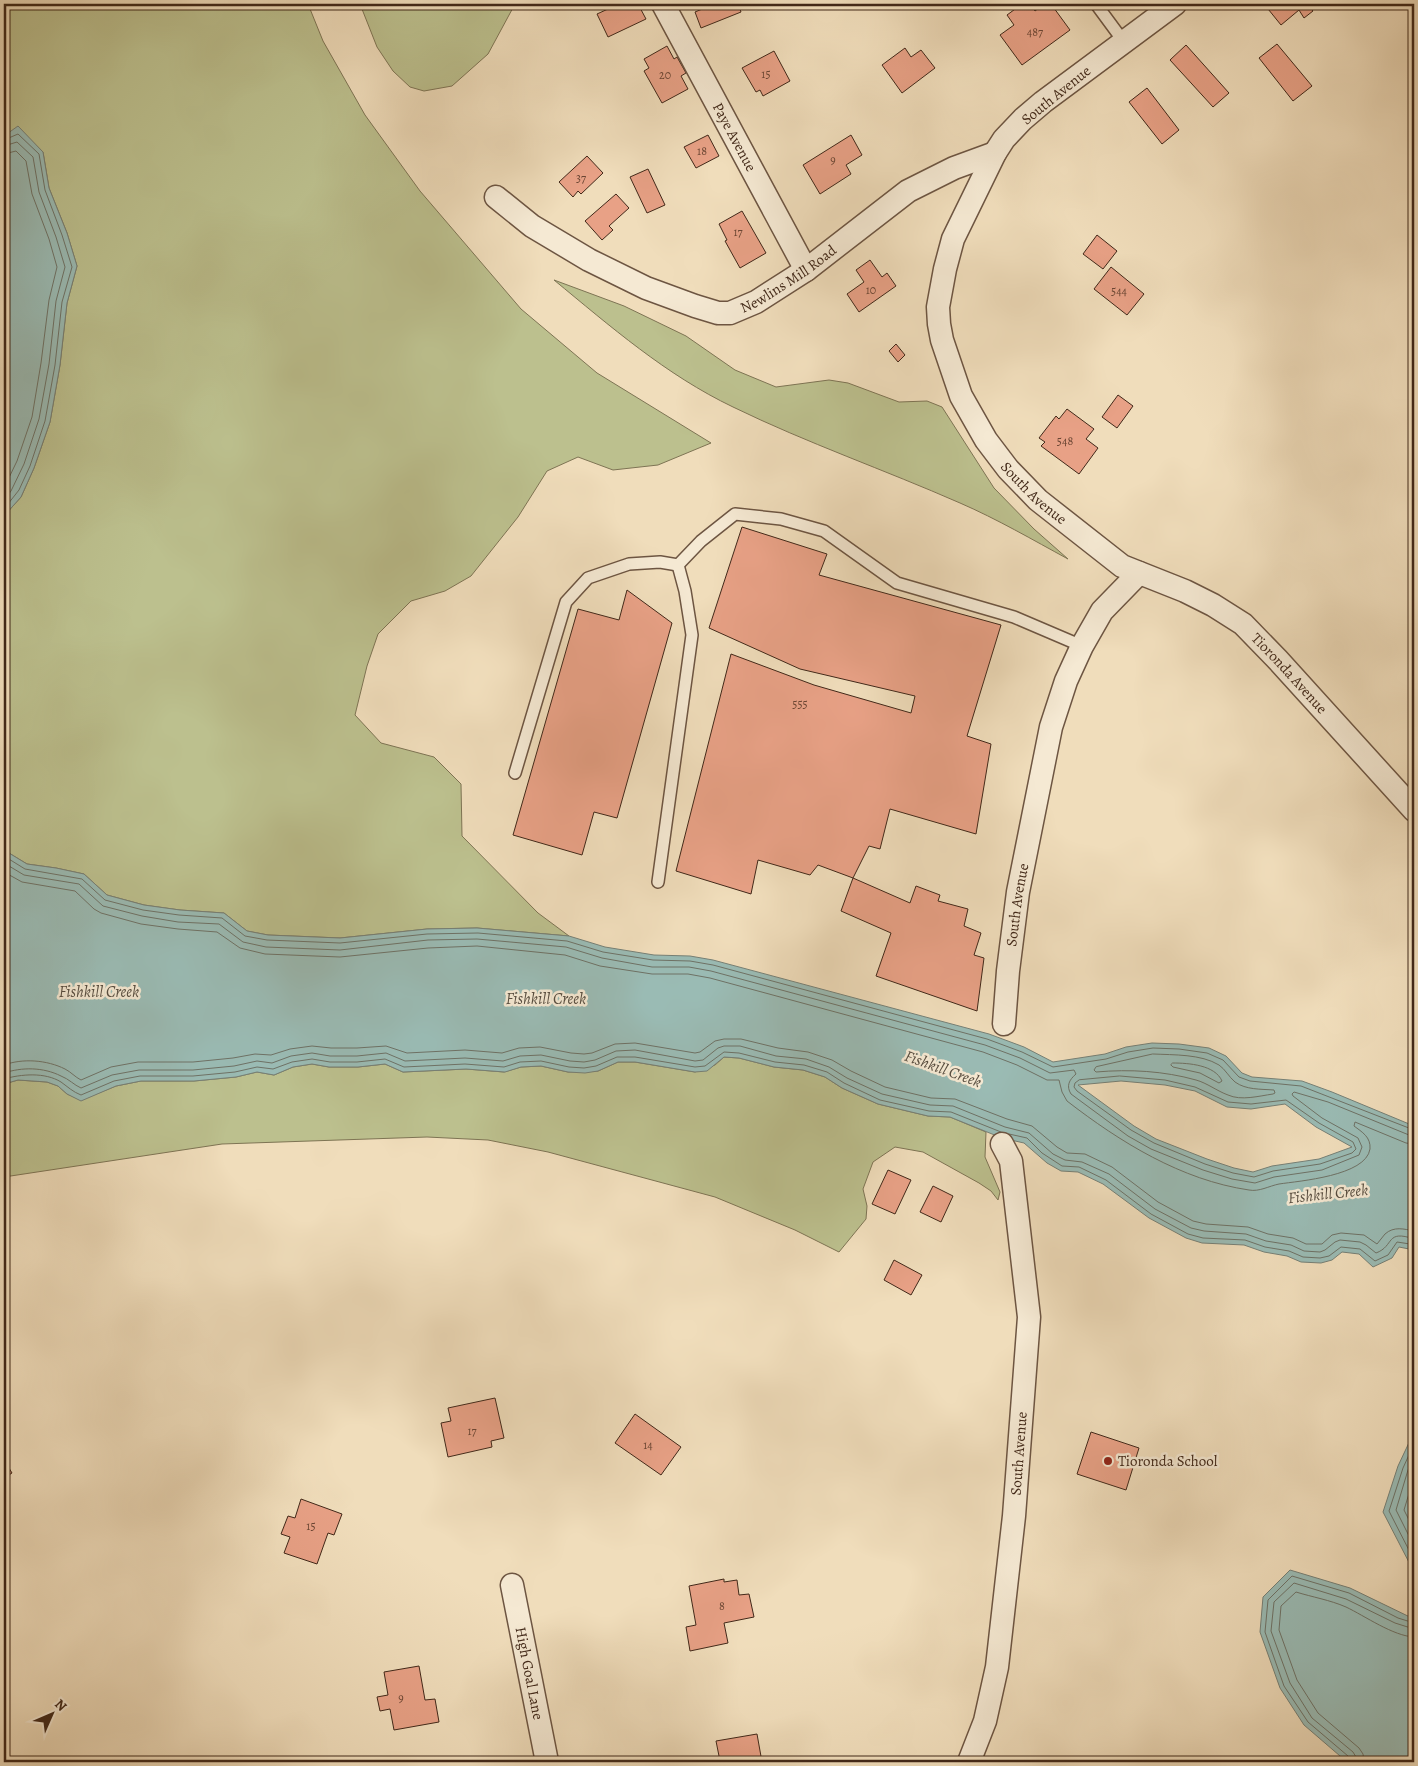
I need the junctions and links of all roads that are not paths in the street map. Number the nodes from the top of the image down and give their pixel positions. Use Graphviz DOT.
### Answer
graph roads {
  1 [pos="664,4"];
  2 [pos="1096,4"];
  3 [pos="1175,4"];
  4 [pos="1124,42"];
  5 [pos="995,153"];
  6 [pos="496,197"];
  7 [pos="806,270"];
  8 [pos="678,565"];
  9 [pos="1139,573"];
  10 [pos="1082,646"];
  11 [pos="515,773"];
  12 [pos="1414,810"];
  13 [pos="658,882"];
  14 [pos="1004,1024"];
  15 [pos="1002,1144"];
  16 [pos="512,1585"];
  17 [pos="547,1762"];
  18 [pos="969,1762"];
  1 -- 7 [label="street, Paye Avenue"];
  2 -- 4 [label="lane"];
  3 -- 4 [label="street, South Avenue"];
  4 -- 5 [label="street, South Avenue"];
  5 -- 7 [label="street, Newlins Mill Road"];
  5 -- 9 [label="street, South Avenue"];
  6 -- 7 [label="street, Newlins Mill Road"];
  8 -- 10 [label="lane"];
  8 -- 11 [label="lane"];
  8 -- 13 [label="lane"];
  9 -- 10 [label="street, South Avenue"];
  9 -- 12 [label="street, Tioronda Avenue"];
  10 -- 14 [label="street, South Avenue"];
  15 -- 18 [label="street, South Avenue"];
  16 -- 17 [label="street, High Goal Lane"];
}
